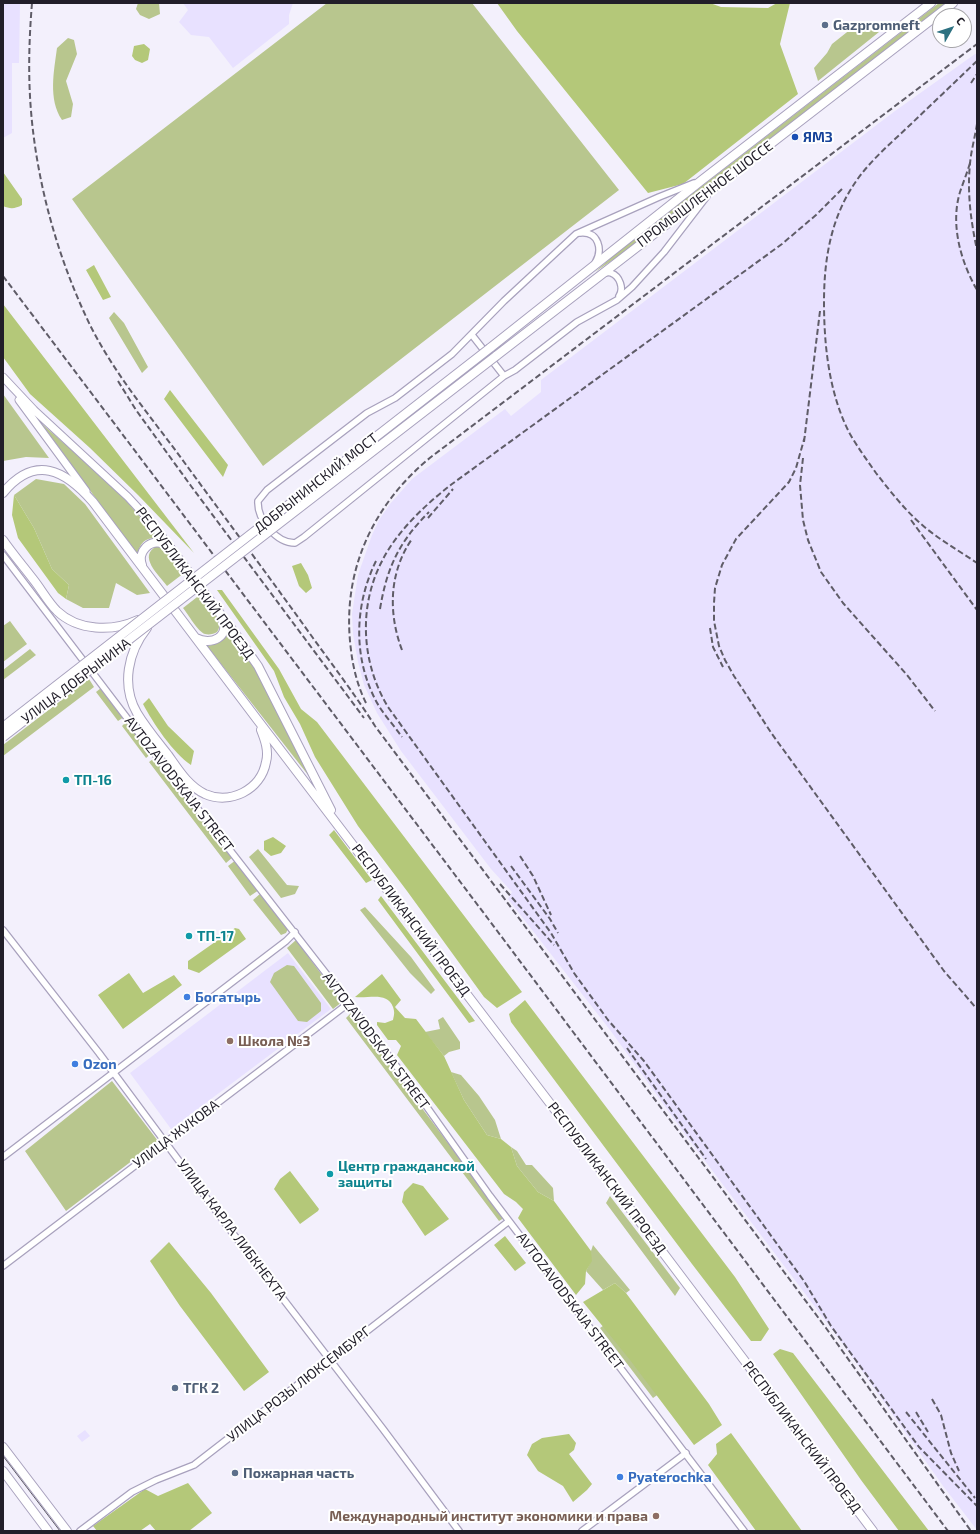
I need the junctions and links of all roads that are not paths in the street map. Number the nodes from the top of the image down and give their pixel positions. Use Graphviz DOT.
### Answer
graph roads {
  1 [pos="931,3"];
  2 [pos="952,3"];
  3 [pos="702,180"];
  4 [pos="712,190"];
  5 [pos="576,234"];
  6 [pos="594,265"];
  7 [pos="602,274"];
  8 [pos="617,300"];
  9 [pos="472,335"];
  10 [pos="490,348"];
  11 [pos="496,356"];
  12 [pos="504,376"];
  13 [pos="3,378"];
  14 [pos="3,493"];
  15 [pos="93,502"];
  16 [pos="4,541"];
  17 [pos="172,550"];
  18 [pos="3,555"];
  19 [pos="144,569"];
  20 [pos="219,612"];
  21 [pos="142,618"];
  22 [pos="148,626"];
  23 [pos="195,637"];
  24 [pos="256,718"];
  25 [pos="3,727"];
  26 [pos="3,737"];
  27 [pos="339,826"];
  28 [pos="3,930"];
  29 [pos="295,932"];
  30 [pos="348,1003"];
  31 [pos="113,1073"];
  32 [pos="166,1142"];
  33 [pos="3,1157"];
  34 [pos="509,1221"];
  35 [pos="3,1266"];
  36 [pos="330,1360"];
  37 [pos="3,1446"];
  38 [pos="686,1453"];
  39 [pos="3,1471"];
  40 [pos="48,1531"];
  41 [pos="67,1531"];
  42 [pos="80,1531"];
  43 [pos="459,1531"];
  44 [pos="582,1531"];
  45 [pos="744,1531"];
  46 [pos="873,1531"];
  1 -- 3 [label="main road, ПРОМЫШЛЕННОЕ ШОССЕ"];
  2 -- 4 [label="main road, ПРОМЫШЛЕННОЕ ШОССЕ"];
  3 -- 5 [label="street"];
  3 -- 6 [label="main road, ПРОМЫШЛЕННОЕ ШОССЕ"];
  4 -- 7 [label="main road, ПРОМЫШЛЕННОЕ ШОССЕ"];
  4 -- 8 [label="street"];
  5 -- 6 [label="street"];
  5 -- 9 [label="street"];
  6 -- 10 [label="main road, ПРОМЫШЛЕННОЕ ШОССЕ"];
  7 -- 8 [label="street"];
  7 -- 11 [label="main road, ПРОМЫШЛЕННОЕ ШОССЕ"];
  8 -- 12 [label="street"];
  9 -- 12 [label="street"];
  9 -- 12 [label="street"];
  10 -- 21 [label="main road, ДОБРЫНИНСКИЙ МОСТ, bridge"];
  11 -- 22 [label="main road, ДОБРЫНИНСКИЙ МОСТ, bridge"];
  13 -- 15 [label="street, РЕСПУБЛИКАНСКИЙ ПРОЕЗД"];
  13 -- 17 [label="street, РЕСПУБЛИКАНСКИЙ ПРОЕЗД"];
  14 -- 15 [label="main road"];
  15 -- 19 [label="main road, РЕСПУБЛИКАНСКИЙ ПРОЕЗД"];
  16 -- 21 [label="main road, bridge"];
  17 -- 19 [label="main road"];
  17 -- 20 [label="main road, РЕСПУБЛИКАНСКИЙ ПРОЕЗД"];
  18 -- 29 [label="street, AVTOZAVODSKAJA STREET"];
  19 -- 23 [label="main road, РЕСПУБЛИКАНСКИЙ ПРОЕЗД"];
  20 -- 23 [label="main road"];
  20 -- 27 [label="main road, РЕСПУБЛИКАНСКИЙ ПРОЕЗД"];
  21 -- 25 [label="main road, УЛИЦА ДОБРЫНИНА, bridge"];
  22 -- 24 [label="main road"];
  22 -- 26 [label="main road, УЛИЦА ДОБРЫНИНА, bridge"];
  23 -- 24 [label="main road, РЕСПУБЛИКАНСКИЙ ПРОЕЗД"];
  24 -- 27 [label="main road, РЕСПУБЛИКАНСКИЙ ПРОЕЗД"];
  27 -- 46 [label="main road, РЕСПУБЛИКАНСКИЙ ПРОЕЗД"];
  28 -- 31 [label="street, УЛИЦА КАРЛА ЛИБКНЕХТА"];
  29 -- 30 [label="street, AVTOZAVODSKAJA STREET"];
  29 -- 31 [label="street"];
  30 -- 32 [label="street, УЛИЦА ЖУКОВА"];
  30 -- 34 [label="street, AVTOZAVODSKAJA STREET"];
  31 -- 32 [label="street, УЛИЦА КАРЛА ЛИБКНЕХТА"];
  31 -- 33 [label="street"];
  32 -- 35 [label="street, УЛИЦА ЖУКОВА"];
  32 -- 36 [label="street, УЛИЦА КАРЛА ЛИБКНЕХТА"];
  34 -- 36 [label="street, УЛИЦА РОЗЫ ЛЮКСЕМБУРГ"];
  34 -- 38 [label="street, AVTOZAVODSKAJA STREET"];
  36 -- 42 [label="street, УЛИЦА РОЗЫ ЛЮКСЕМБУРГ"];
  36 -- 43 [label="street, УЛИЦА КАРЛА ЛИБКНЕХТА"];
  37 -- 41 [label="main road"];
  38 -- 44 [label="street"];
  38 -- 45 [label="street, AVTOZAVODSKAJA STREET"];
  39 -- 40 [label="main road"];
}
